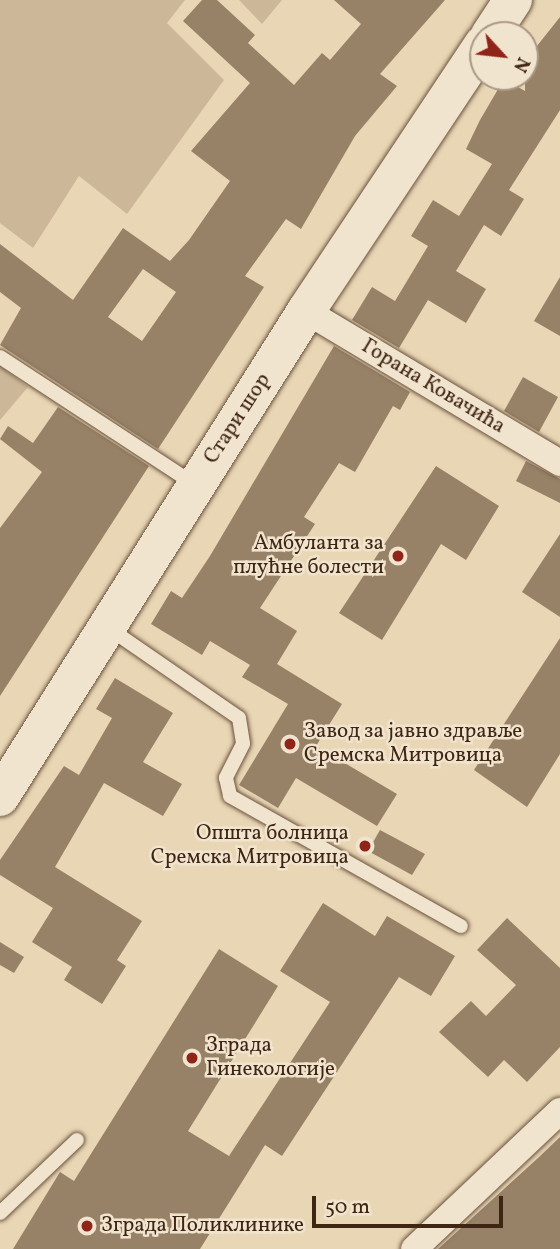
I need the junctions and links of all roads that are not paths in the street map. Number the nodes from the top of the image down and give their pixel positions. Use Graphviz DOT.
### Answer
graph roads {
  1 [pos="513,0"];
  2 [pos="499,21"];
  3 [pos="469,66"];
  4 [pos="306,311"];
  5 [pos="0,357"];
  6 [pos="560,463"];
  7 [pos="195,485"];
  8 [pos="107,626"];
  9 [pos="0,797"];
  10 [pos="461,926"];
  11 [pos="560,1111"];
  12 [pos="77,1140"];
  13 [pos="0,1213"];
  14 [pos="414,1249"];
  1 -- 2 [label="main road"];
  3 -- 4 [label="main road, Стари шор"];
  4 -- 6 [label="street, Горана Ковачића"];
  4 -- 7 [label="main road, Стари шор"];
  5 -- 7 [label="lane"];
  7 -- 8 [label="main road, Стари шор"];
  8 -- 9 [label="main road, Стари шор"];
  8 -- 10 [label="lane"];
  11 -- 14 [label="street"];
  12 -- 13 [label="lane"];
}
